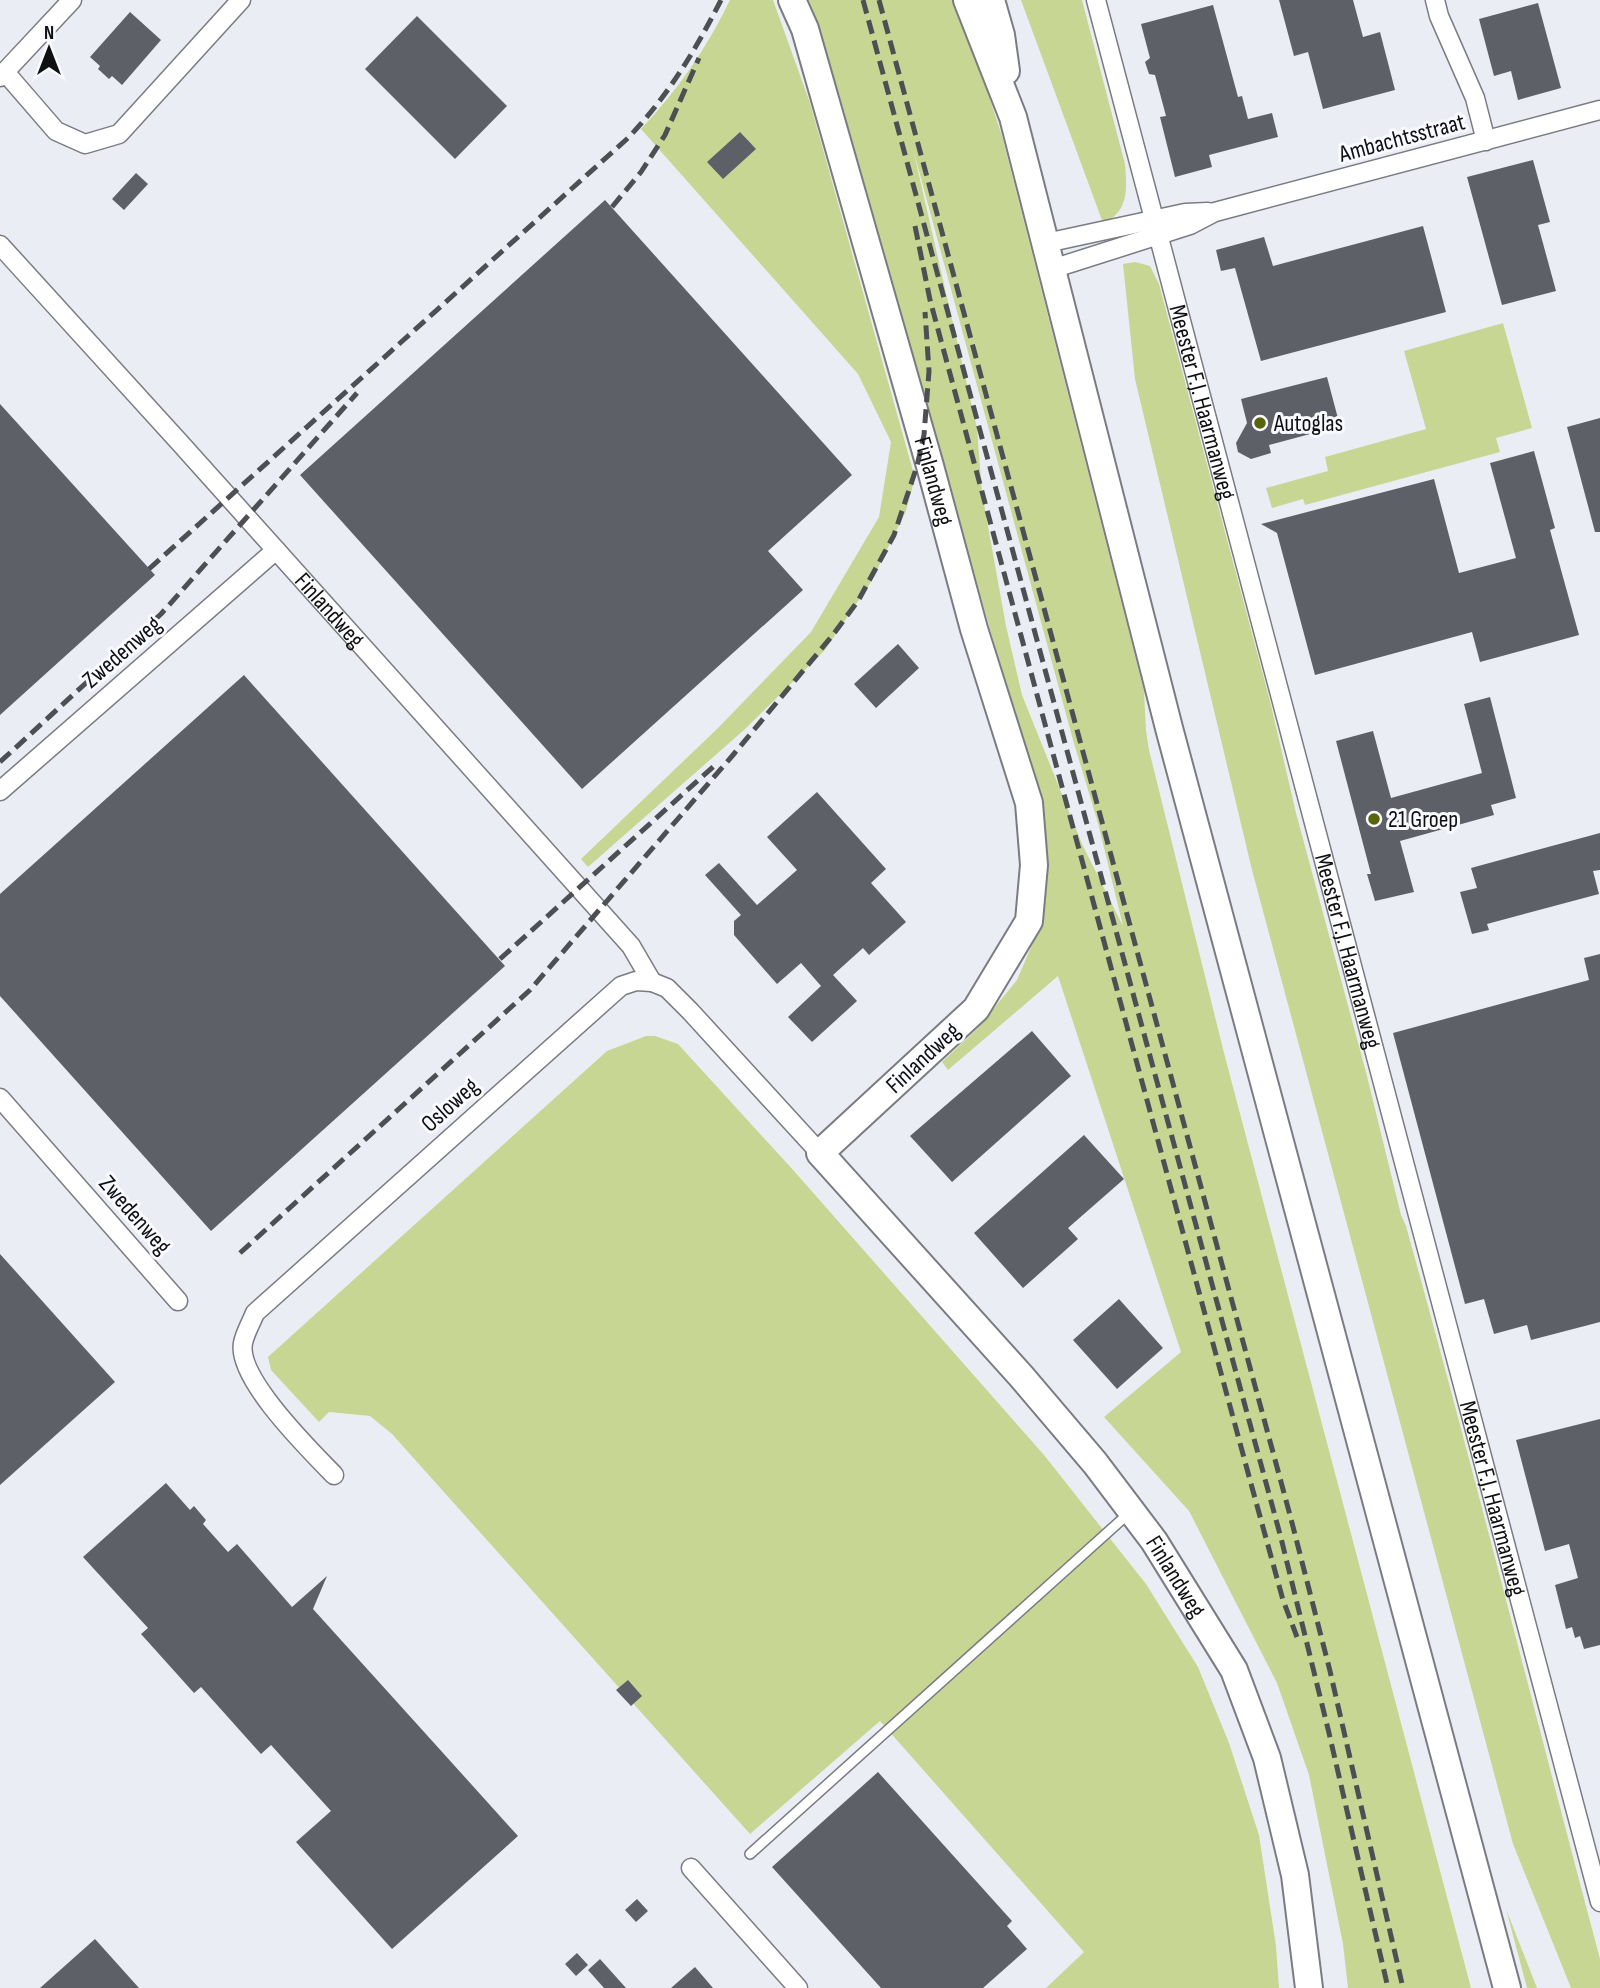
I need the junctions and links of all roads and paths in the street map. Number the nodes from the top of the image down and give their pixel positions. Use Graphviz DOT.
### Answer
graph roads {
  1 [pos="72,0"];
  2 [pos="241,0"];
  3 [pos="792,0"];
  4 [pos="967,0"];
  5 [pos="991,0"];
  6 [pos="1096,0"];
  7 [pos="1435,0"];
  8 [pos="2,75"];
  9 [pos="1600,110"];
  10 [pos="1013,117"];
  11 [pos="1486,141"];
  12 [pos="1156,228"];
  13 [pos="1046,243"];
  14 [pos="0,245"];
  15 [pos="1052,269"];
  16 [pos="276,550"];
  17 [pos="0,791"];
  18 [pos="652,982"];
  19 [pos="0,1098"];
  20 [pos="820,1153"];
  21 [pos="178,1301"];
  22 [pos="334,1475"];
  23 [pos="1132,1510"];
  24 [pos="750,1854"];
  25 [pos="691,1868"];
  26 [pos="1600,1902"];
  27 [pos="798,1988"];
  28 [pos="1309,1988"];
  29 [pos="1507,1988"];
  1 -- 8 [label="street"];
  2 -- 8 [label="street"];
  3 -- 20 [label="street, Finlandweg"];
  4 -- 10 [label="street"];
  5 -- 10 [label="street"];
  6 -- 12 [label="street, Meester F.J. Haarmanweg"];
  7 -- 11 [label="street"];
  9 -- 11 [label="street, Ambachtsstraat"];
  10 -- 13 [label="street"];
  11 -- 12 [label="street, Ambachtsstraat"];
  12 -- 13 [label="street, Ambachtsstraat"];
  12 -- 15 [label="street, Ambachtsstraat"];
  12 -- 26 [label="street, Meester F.J. Haarmanweg"];
  13 -- 15 [label="street"];
  14 -- 16 [label="street, Finlandweg"];
  15 -- 29 [label="street"];
  16 -- 17 [label="street, Zwedenweg"];
  16 -- 18 [label="street, Finlandweg"];
  18 -- 20 [label="street"];
  18 -- 22 [label="street, Osloweg"];
  19 -- 21 [label="street, Zwedenweg"];
  20 -- 23 [label="street, Finlandweg"];
  23 -- 24 [label="lane"];
  23 -- 28 [label="street, Finlandweg"];
  25 -- 27 [label="street"];
}
